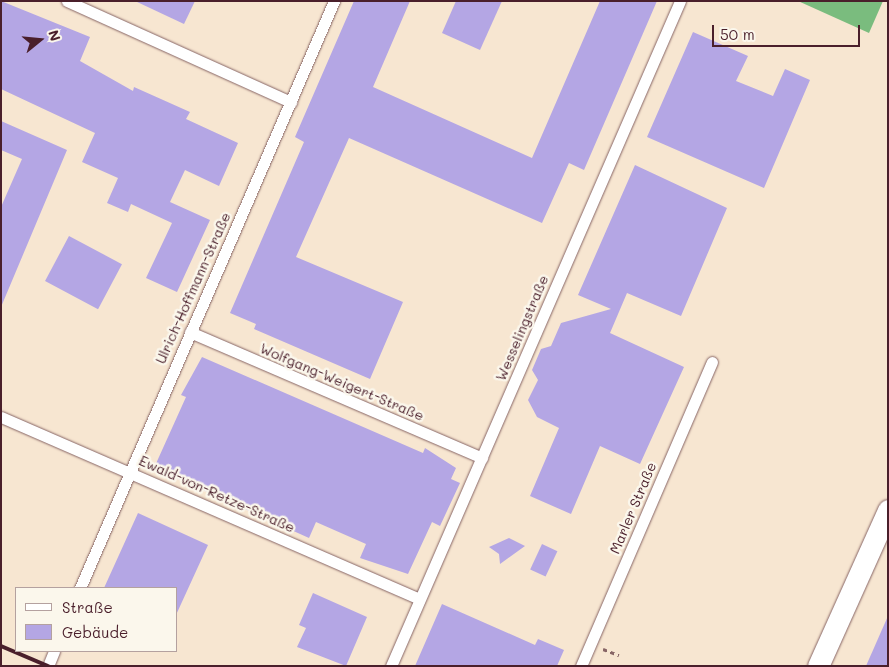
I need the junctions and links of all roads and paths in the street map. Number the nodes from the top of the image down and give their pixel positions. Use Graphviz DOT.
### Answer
graph roads {
  1 [pos="66,1"];
  2 [pos="334,1"];
  3 [pos="680,1"];
  4 [pos="291,102"];
  5 [pos="190,332"];
  6 [pos="712,362"];
  7 [pos="1,417"];
  8 [pos="482,458"];
  9 [pos="130,472"];
  10 [pos="888,510"];
  11 [pos="80,587"];
  12 [pos="420,599"];
  13 [pos="603,648"];
  14 [pos="54,652"];
  15 [pos="619,655"];
  16 [pos="48,666"];
  17 [pos="390,666"];
  18 [pos="582,666"];
  19 [pos="818,666"];
  1 -- 4 [label="lane"];
  2 -- 4 [label="lane, Ulrich-Hoffmann-Straße"];
  3 -- 8 [label="lane, Wesselingstraße"];
  4 -- 5 [label="lane, Ulrich-Hoffmann-Straße"];
  5 -- 8 [label="lane, Wolfgang-Weigert-Straße"];
  5 -- 9 [label="lane, Ulrich-Hoffmann-Straße"];
  6 -- 18 [label="lane, Marler Straße"];
  7 -- 9 [label="lane, Ewald-von-Retze-Straße"];
  8 -- 12 [label="lane, Wesselingstraße"];
  9 -- 11 [label="lane, Ulrich-Hoffmann-Straße"];
  9 -- 12 [label="lane, Ewald-von-Retze-Straße"];
  10 -- 19 [label="street"];
  12 -- 17 [label="lane, Wesselingstraße"];
  13 -- 15 [label="path"];
  14 -- 16 [label="lane"];
}
